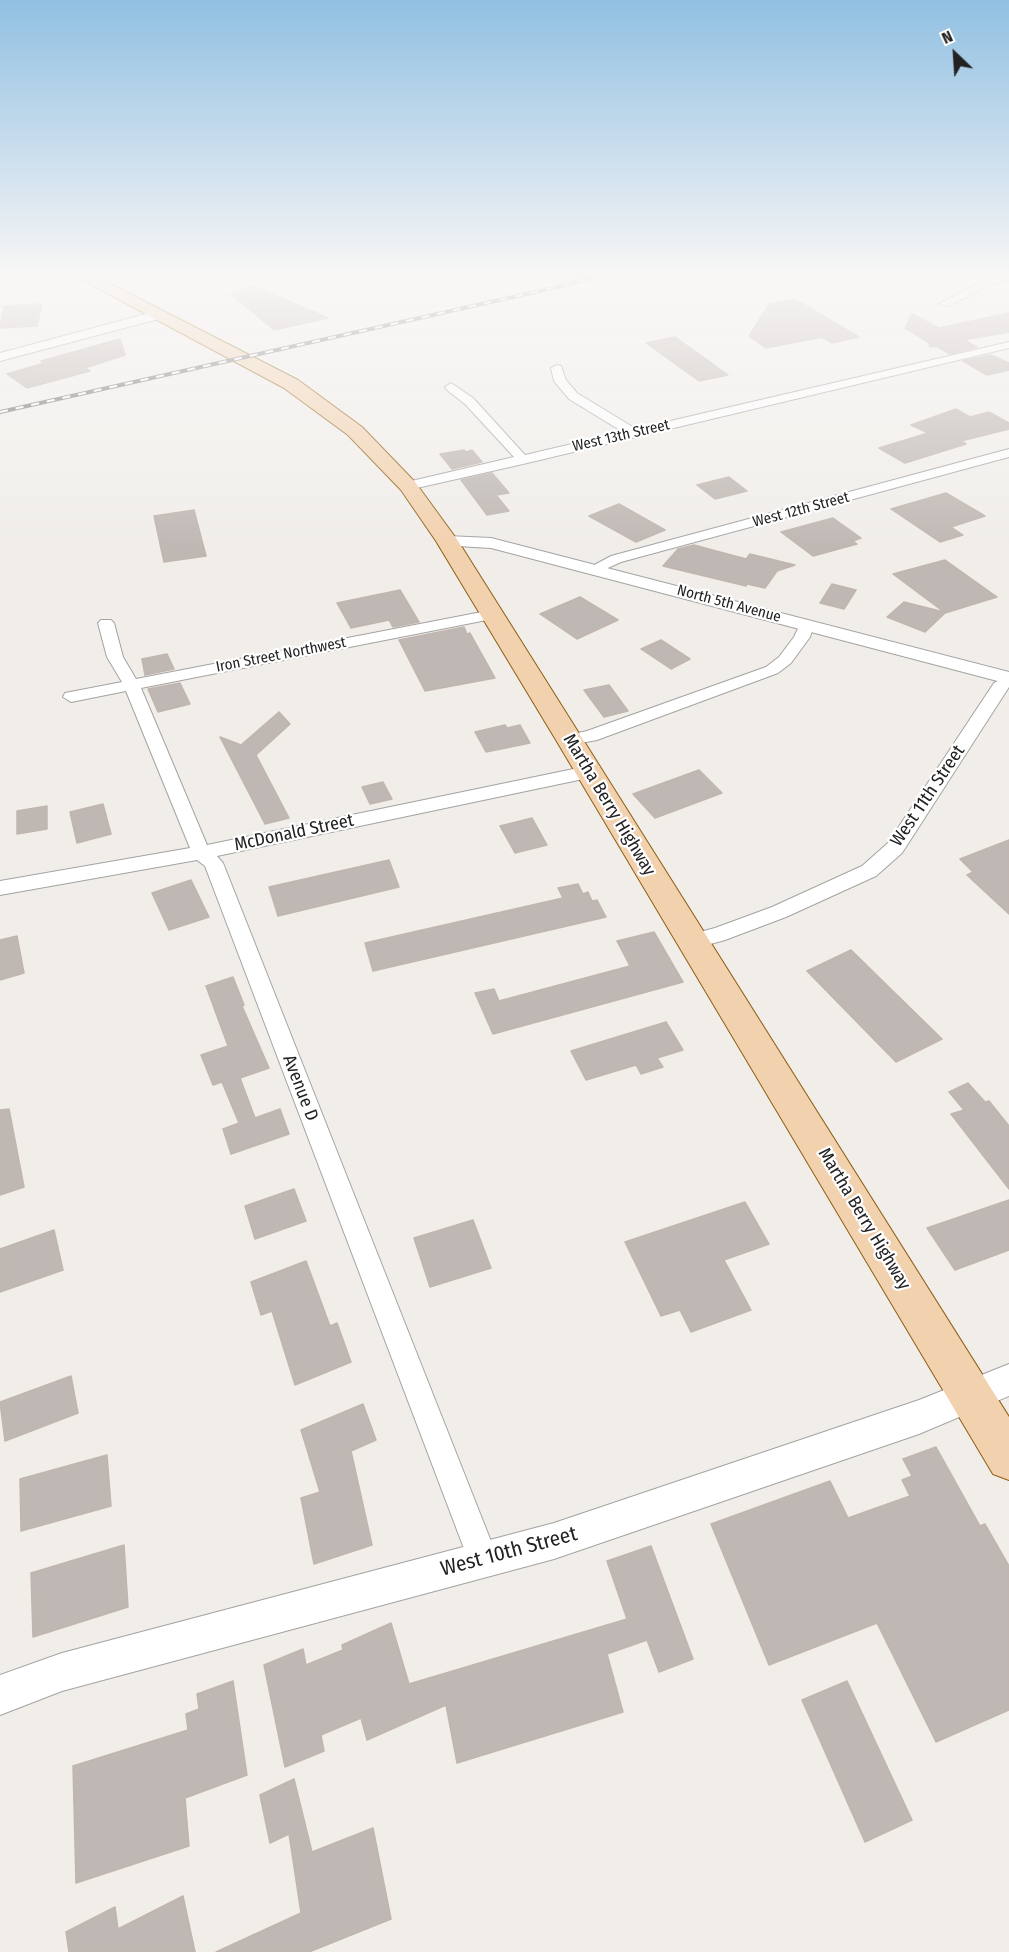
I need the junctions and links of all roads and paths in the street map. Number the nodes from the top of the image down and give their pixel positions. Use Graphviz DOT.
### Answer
graph roads {
  1 [pos="260,368"];
  2 [pos="557,368"];
  3 [pos="911,368"];
  4 [pos="451,387"];
  5 [pos="634,433"];
  6 [pos="1009,453"];
  7 [pos="523,460"];
  8 [pos="408,486"];
  9 [pos="447,541"];
  10 [pos="594,569"];
  11 [pos="492,615"];
  12 [pos="106,623"];
  13 [pos="806,625"];
  14 [pos="1009,679"];
  15 [pos="131,684"];
  16 [pos="71,698"];
  17 [pos="570,740"];
  18 [pos="588,772"];
  19 [pos="201,853"];
  20 [pos="0,888"];
  21 [pos="692,941"];
  22 [pos="990,1388"];
  23 [pos="1009,1458"];
  24 [pos="483,1559"];
  25 [pos="0,1695"];
  1 -- 8 [label="main road, Martha Berry Highway"];
  2 -- 5 [label="street"];
  3 -- 5 [label="street, West 13th Street"];
  4 -- 7 [label="street"];
  5 -- 7 [label="street, West 13th Street"];
  6 -- 10 [label="street, West 12th Street"];
  7 -- 8 [label="street, West 13th Street"];
  8 -- 9 [label="main road, Martha Berry Highway"];
  9 -- 10 [label="street, North 5th Avenue"];
  9 -- 11 [label="main road, Martha Berry Highway"];
  10 -- 13 [label="street, North 5th Avenue"];
  11 -- 15 [label="street, Iron Street Northwest"];
  11 -- 17 [label="main road, Martha Berry Highway"];
  12 -- 15 [label="street, Avenue D"];
  13 -- 14 [label="street, North 5th Avenue"];
  13 -- 17 [label="street"];
  14 -- 21 [label="street, West 11th Street"];
  15 -- 16 [label="street, Iron Street Northwest"];
  15 -- 19 [label="street, Avenue D"];
  17 -- 18 [label="main road, Martha Berry Highway"];
  18 -- 19 [label="street, McDonald Street"];
  18 -- 21 [label="main road, Martha Berry Highway"];
  19 -- 20 [label="street, McDonald Street"];
  19 -- 24 [label="street, Avenue D"];
  21 -- 22 [label="main road, Martha Berry Highway"];
  22 -- 23 [label="main road, Martha Berry Highway"];
  22 -- 24 [label="street, West 10th Street"];
  24 -- 25 [label="street, West 10th Street"];
}
